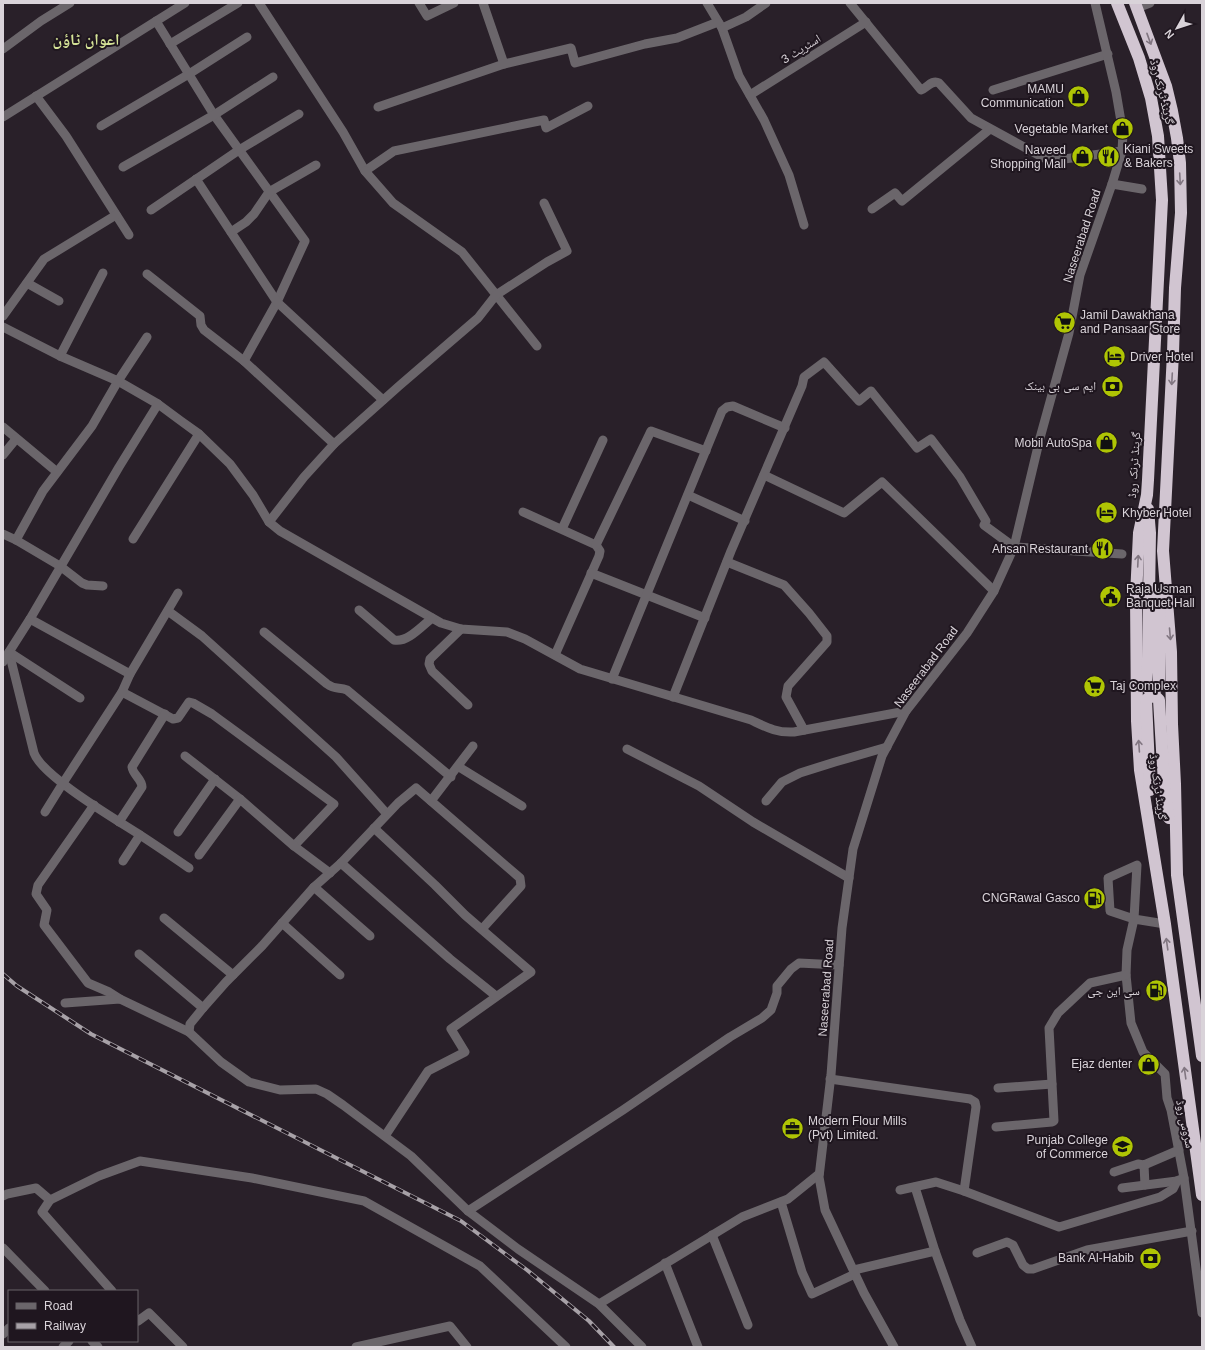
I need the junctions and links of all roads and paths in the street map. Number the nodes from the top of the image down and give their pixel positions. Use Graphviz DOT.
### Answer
graph roads {
  1 [pos="70,3"];
  2 [pos="185,3"];
  3 [pos="238,3"];
  4 [pos="259,3"];
  5 [pos="420,3"];
  6 [pos="454,3"];
  7 [pos="483,3"];
  8 [pos="707,3"];
  9 [pos="766,3"];
  10 [pos="850,3"];
  11 [pos="1095,3"];
  12 [pos="1117,3"];
  13 [pos="1150,3"];
  14 [pos="1136,5"];
  15 [pos="156,21"];
  16 [pos="866,22"];
  17 [pos="720,25"];
  18 [pos="247,37"];
  19 [pos="170,44"];
  20 [pos="3,49"];
  21 [pos="1108,54"];
  22 [pos="504,64"];
  23 [pos="189,74"];
  24 [pos="273,77"];
  25 [pos="993,90"];
  26 [pos="750,95"];
  27 [pos="36,96"];
  28 [pos="588,106"];
  29 [pos="378,107"];
  30 [pos="299,114"];
  31 [pos="214,115"];
  32 [pos="3,117"];
  33 [pos="101,126"];
  34 [pos="990,129"];
  35 [pos="239,150"];
  36 [pos="1122,151"];
  37 [pos="316,164"];
  38 [pos="122,167"];
  39 [pos="365,171"];
  40 [pos="196,180"];
  41 [pos="1112,184"];
  42 [pos="1142,189"];
  43 [pos="269,192"];
  44 [pos="544,203"];
  45 [pos="872,209"];
  46 [pos="151,210"];
  47 [pos="116,215"];
  48 [pos="804,225"];
  49 [pos="231,232"];
  50 [pos="129,235"];
  51 [pos="103,273"];
  52 [pos="147,274"];
  53 [pos="27,283"];
  54 [pos="496,295"];
  55 [pos="60,301"];
  56 [pos="277,302"];
  57 [pos="3,316"];
  58 [pos="3,327"];
  59 [pos="148,337"];
  60 [pos="537,346"];
  61 [pos="60,356"];
  62 [pos="244,361"];
  63 [pos="118,381"];
  64 [pos="383,400"];
  65 [pos="158,404"];
  66 [pos="3,428"];
  67 [pos="785,428"];
  68 [pos="199,434"];
  69 [pos="16,439"];
  70 [pos="603,440"];
  71 [pos="334,444"];
  72 [pos="706,451"];
  73 [pos="3,455"];
  74 [pos="57,472"];
  75 [pos="764,475"];
  76 [pos="688,495"];
  77 [pos="1147,495"];
  78 [pos="523,512"];
  79 [pos="744,521"];
  80 [pos="269,522"];
  81 [pos="562,529"];
  82 [pos="3,534"];
  83 [pos="133,538"];
  84 [pos="16,540"];
  85 [pos="596,545"];
  86 [pos="1014,547"];
  87 [pos="1163,551"];
  88 [pos="1122,554"];
  89 [pos="727,562"];
  90 [pos="60,566"];
  91 [pos="591,573"];
  92 [pos="103,586"];
  93 [pos="994,591"];
  94 [pos="178,593"];
  95 [pos="647,595"];
  96 [pos="359,610"];
  97 [pos="168,611"];
  98 [pos="432,618"];
  99 [pos="705,618"];
  100 [pos="30,619"];
  101 [pos="460,629"];
  102 [pos="264,632"];
  103 [pos="9,652"];
  104 [pos="555,655"];
  105 [pos="3,662"];
  106 [pos="130,674"];
  107 [pos="612,679"];
  108 [pos="122,692"];
  109 [pos="673,697"];
  110 [pos="80,698"];
  111 [pos="468,705"];
  112 [pos="906,711"];
  113 [pos="165,714"];
  114 [pos="804,730"];
  115 [pos="473,746"];
  116 [pos="887,748"];
  117 [pos="626,749"];
  118 [pos="186,756"];
  119 [pos="459,767"];
  120 [pos="451,777"];
  121 [pos="215,779"];
  122 [pos="63,783"];
  123 [pos="240,799"];
  124 [pos="432,801"];
  125 [pos="766,801"];
  126 [pos="94,805"];
  127 [pos="522,806"];
  128 [pos="46,812"];
  129 [pos="387,814"];
  130 [pos="119,822"];
  131 [pos="374,828"];
  132 [pos="178,832"];
  133 [pos="140,835"];
  134 [pos="294,846"];
  135 [pos="199,855"];
  136 [pos="1154,857"];
  137 [pos="123,861"];
  138 [pos="341,863"];
  139 [pos="189,868"];
  140 [pos="330,873"];
  141 [pos="1177,875"];
  142 [pos="849,878"];
  143 [pos="314,887"];
  144 [pos="164,918"];
  145 [pos="1134,919"];
  146 [pos="282,923"];
  147 [pos="1165,924"];
  148 [pos="482,929"];
  149 [pos="370,936"];
  150 [pos="139,954"];
  151 [pos="840,964"];
  152 [pos="233,975"];
  153 [pos="340,975"];
  154 [pos="1126,975"];
  155 [pos="496,996"];
  156 [pos="120,999"];
  157 [pos="65,1003"];
  158 [pos="203,1008"];
  159 [pos="189,1032"];
  160 [pos="1202,1056"];
  161 [pos="830,1079"];
  162 [pos="1052,1084"];
  163 [pos="998,1088"];
  164 [pos="996,1127"];
  165 [pos="385,1136"];
  166 [pos="1179,1150"];
  167 [pos="1144,1165"];
  168 [pos="1114,1172"];
  169 [pos="819,1174"];
  170 [pos="1181,1180"];
  171 [pos="1145,1185"];
  172 [pos="915,1187"];
  173 [pos="1122,1188"];
  174 [pos="900,1190"];
  175 [pos="964,1191"];
  176 [pos="4,1194"];
  177 [pos="1202,1195"];
  178 [pos="50,1200"];
  179 [pos="781,1202"];
  180 [pos="468,1211"];
  181 [pos="1192,1231"];
  182 [pos="712,1235"];
  183 [pos="3,1248"];
  184 [pos="935,1252"];
  185 [pos="977,1253"];
  186 [pos="665,1263"];
  187 [pos="855,1272"];
  188 [pos="44,1290"];
  189 [pos="111,1290"];
  190 [pos="599,1304"];
  191 [pos="1202,1313"];
  192 [pos="138,1321"];
  193 [pos="748,1324"];
  194 [pos="183,1347"];
  195 [pos="356,1347"];
  196 [pos="467,1347"];
  197 [pos="566,1347"];
  198 [pos="642,1347"];
  199 [pos="698,1347"];
  200 [pos="894,1347"];
  201 [pos="972,1347"];
  1 -- 20 [label="street"];
  2 -- 15 [label="street"];
  3 -- 19 [label="street"];
  4 -- 39 [label="street"];
  5 -- 6 [label="street"];
  7 -- 22 [label="street"];
  8 -- 17 [label="street"];
  9 -- 17 [label="street"];
  10 -- 16 [label="street"];
  11 -- 21 [label="street, Naseerabad Road"];
  12 -- 77 [label="highway, گرینڈ ٹرنک روڈ"];
  13 -- 14 [label="street"];
  14 -- 87 [label="highway, گرینڈ ٹرنک روڈ, one-way"];
  15 -- 19 [label="street"];
  15 -- 27 [label="street"];
  16 -- 26 [label="street, اسٹریٹ 3"];
  16 -- 34 [label="street"];
  17 -- 22 [label="street"];
  17 -- 26 [label="street"];
  18 -- 23 [label="street"];
  19 -- 23 [label="street"];
  21 -- 25 [label="street"];
  21 -- 36 [label="street, Naseerabad Road"];
  22 -- 29 [label="street"];
  23 -- 31 [label="street"];
  23 -- 33 [label="street"];
  24 -- 31 [label="street"];
  26 -- 48 [label="street"];
  27 -- 32 [label="street"];
  27 -- 47 [label="street"];
  28 -- 39 [label="street"];
  30 -- 35 [label="street"];
  31 -- 35 [label="street"];
  31 -- 38 [label="street"];
  34 -- 36 [label="street"];
  34 -- 45 [label="street"];
  35 -- 40 [label="street"];
  35 -- 43 [label="street"];
  36 -- 41 [label="street, Naseerabad Road"];
  37 -- 43 [label="street"];
  39 -- 54 [label="street"];
  40 -- 46 [label="street"];
  40 -- 49 [label="street"];
  41 -- 42 [label="street"];
  41 -- 86 [label="street, Naseerabad Road"];
  43 -- 49 [label="street"];
  43 -- 56 [label="street"];
  44 -- 54 [label="street"];
  47 -- 50 [label="street"];
  47 -- 53 [label="street"];
  49 -- 56 [label="street"];
  51 -- 61 [label="street"];
  52 -- 62 [label="street"];
  53 -- 55 [label="street"];
  53 -- 57 [label="street"];
  54 -- 60 [label="street"];
  54 -- 64 [label="street"];
  56 -- 62 [label="street"];
  56 -- 64 [label="street"];
  58 -- 61 [label="street"];
  59 -- 63 [label="street"];
  61 -- 63 [label="street"];
  62 -- 71 [label="street"];
  63 -- 65 [label="street"];
  63 -- 74 [label="street"];
  64 -- 71 [label="street"];
  65 -- 68 [label="street"];
  65 -- 90 [label="street"];
  66 -- 69 [label="street"];
  67 -- 72 [label="street"];
  67 -- 75 [label="street"];
  67 -- 86 [label="street"];
  68 -- 80 [label="street"];
  68 -- 83 [label="street"];
  69 -- 73 [label="street"];
  69 -- 74 [label="street"];
  70 -- 81 [label="street"];
  71 -- 80 [label="street"];
  72 -- 76 [label="street"];
  72 -- 85 [label="street"];
  74 -- 84 [label="street"];
  75 -- 79 [label="street"];
  75 -- 93 [label="street"];
  76 -- 79 [label="street"];
  76 -- 95 [label="street"];
  77 -- 87 [label="highway"];
  136 -- 77 [label="highway, گرینڈ ٹرنک روڈ, one-way"];
  78 -- 81 [label="street"];
  79 -- 89 [label="street"];
  80 -- 98 [label="street"];
  81 -- 85 [label="street"];
  82 -- 84 [label="street"];
  84 -- 90 [label="street"];
  85 -- 91 [label="street"];
  86 -- 88 [label="street"];
  86 -- 93 [label="street, Naseerabad Road"];
  87 -- 141 [label="highway, گرینڈ ٹرنک روڈ, one-way"];
  89 -- 99 [label="street"];
  89 -- 114 [label="street"];
  90 -- 92 [label="street"];
  90 -- 100 [label="street"];
  91 -- 95 [label="street"];
  91 -- 104 [label="street"];
  93 -- 112 [label="street, Naseerabad Road"];
  94 -- 97 [label="street"];
  95 -- 99 [label="street"];
  95 -- 107 [label="street"];
  96 -- 98 [label="street"];
  97 -- 106 [label="street"];
  97 -- 129 [label="street"];
  98 -- 101 [label="street"];
  99 -- 109 [label="street"];
  100 -- 103 [label="street"];
  100 -- 106 [label="street"];
  101 -- 104 [label="street"];
  101 -- 111 [label="street"];
  102 -- 120 [label="street"];
  103 -- 105 [label="street"];
  103 -- 110 [label="street"];
  103 -- 122 [label="street"];
  104 -- 107 [label="street"];
  106 -- 108 [label="street"];
  107 -- 109 [label="street"];
  108 -- 113 [label="street"];
  108 -- 122 [label="street"];
  109 -- 114 [label="street"];
  112 -- 114 [label="street"];
  112 -- 116 [label="street, Naseerabad Road"];
  113 -- 130 [label="street"];
  113 -- 134 [label="street"];
  115 -- 119 [label="street"];
  116 -- 125 [label="street"];
  116 -- 142 [label="street, Naseerabad Road"];
  117 -- 142 [label="street"];
  118 -- 121 [label="street"];
  119 -- 120 [label="street"];
  119 -- 127 [label="street"];
  120 -- 124 [label="street"];
  121 -- 123 [label="street"];
  121 -- 132 [label="street"];
  122 -- 126 [label="street"];
  122 -- 128 [label="street"];
  123 -- 134 [label="street"];
  123 -- 135 [label="street"];
  124 -- 129 [label="street"];
  124 -- 148 [label="street"];
  126 -- 130 [label="street"];
  126 -- 156 [label="street"];
  129 -- 131 [label="street"];
  130 -- 133 [label="street"];
  131 -- 138 [label="street"];
  131 -- 148 [label="street"];
  133 -- 137 [label="street"];
  133 -- 139 [label="street"];
  134 -- 140 [label="street"];
  136 -- 141 [label="highway"];
  136 -- 147 [label="highway, گرینڈ ٹرنک روڈ"];
  138 -- 140 [label="street"];
  138 -- 155 [label="street"];
  140 -- 143 [label="street"];
  141 -- 160 [label="highway, گرینڈ ٹرنک روڈ"];
  142 -- 151 [label="street, Naseerabad Road"];
  143 -- 146 [label="street"];
  143 -- 149 [label="street"];
  144 -- 152 [label="street"];
  145 -- 145 [label="street, سروس روڈ"];
  145 -- 147 [label="street"];
  145 -- 154 [label="street, سروس روڈ"];
  146 -- 152 [label="street"];
  146 -- 153 [label="street"];
  177 -- 147 [label="highway, گرینڈ ٹرنک روڈ, one-way"];
  148 -- 155 [label="street"];
  150 -- 158 [label="street"];
  151 -- 161 [label="street, Naseerabad Road"];
  151 -- 180 [label="street"];
  152 -- 158 [label="street"];
  154 -- 162 [label="street"];
  154 -- 166 [label="street, سروس روڈ"];
  155 -- 165 [label="street"];
  156 -- 157 [label="street"];
  156 -- 159 [label="street"];
  158 -- 159 [label="street"];
  159 -- 165 [label="street"];
  161 -- 169 [label="street, Naseerabad Road"];
  161 -- 175 [label="street"];
  162 -- 163 [label="street"];
  162 -- 164 [label="street"];
  165 -- 180 [label="street"];
  166 -- 167 [label="street"];
  166 -- 170 [label="street, سروس روڈ"];
  167 -- 168 [label="street"];
  167 -- 171 [label="street"];
  169 -- 179 [label="street"];
  169 -- 187 [label="street, Naseerabad Road"];
  170 -- 171 [label="street"];
  170 -- 175 [label="street"];
  170 -- 181 [label="street, سروس روڈ"];
  171 -- 173 [label="street"];
  172 -- 174 [label="street"];
  172 -- 175 [label="street"];
  172 -- 184 [label="street"];
  176 -- 178 [label="street"];
  178 -- 189 [label="street"];
  178 -- 197 [label="street"];
  179 -- 182 [label="street"];
  179 -- 187 [label="street"];
  180 -- 190 [label="street"];
  181 -- 185 [label="street"];
  181 -- 191 [label="street, سروس روڈ"];
  182 -- 186 [label="street"];
  182 -- 193 [label="street"];
  183 -- 188 [label="street"];
  184 -- 187 [label="street"];
  184 -- 201 [label="street"];
  186 -- 190 [label="street"];
  186 -- 199 [label="street"];
  187 -- 200 [label="street, Naseerabad Road"];
  190 -- 198 [label="street"];
  192 -- 194 [label="street"];
  195 -- 196 [label="street"];
}
